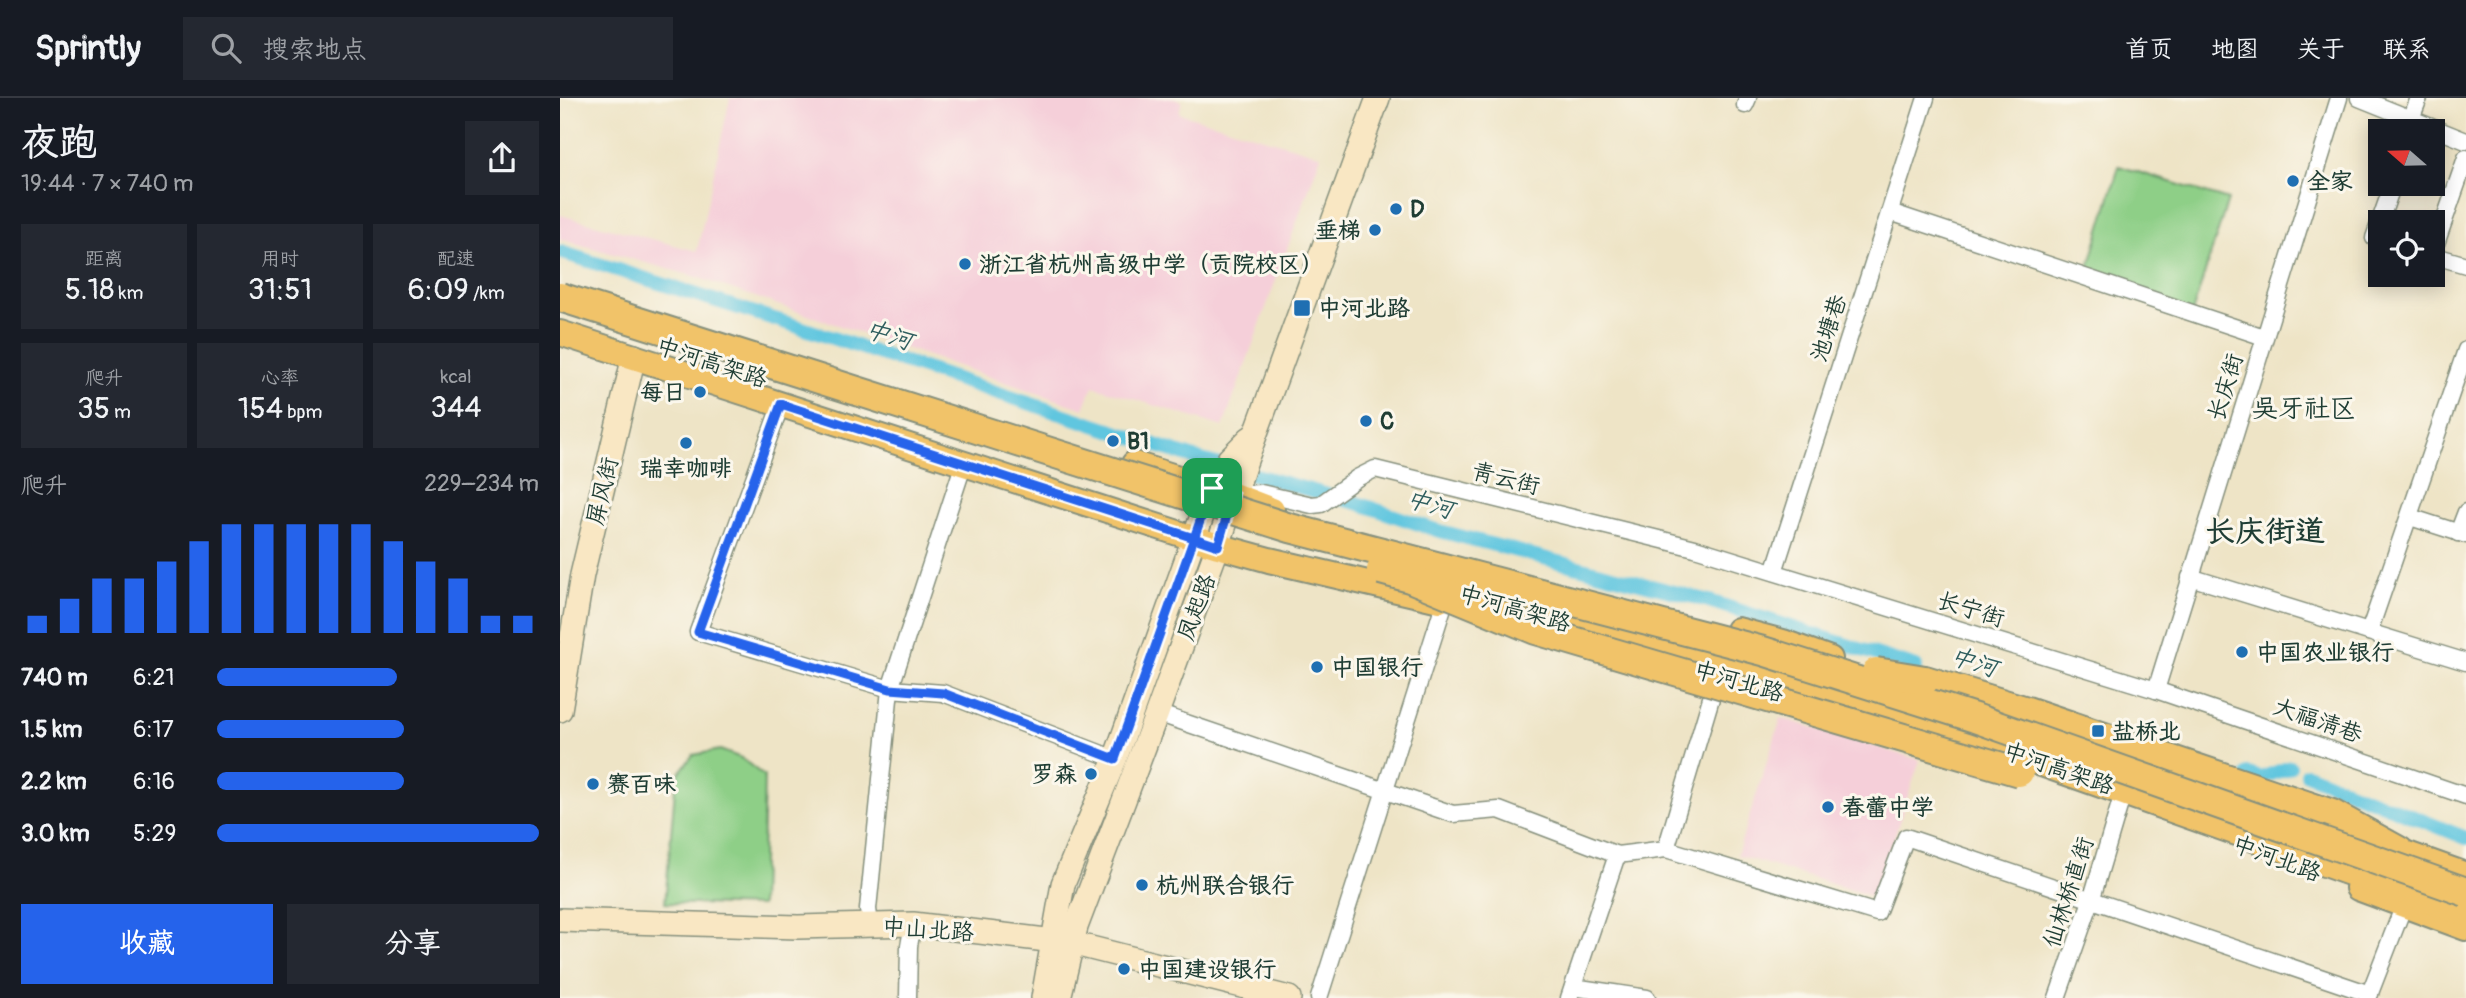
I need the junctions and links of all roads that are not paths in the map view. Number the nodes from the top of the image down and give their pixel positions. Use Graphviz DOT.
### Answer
graph roads {
  1 [pos="1378,98"];
  2 [pos="1926,98"];
  3 [pos="2339,98"];
  4 [pos="2359,98"];
  5 [pos="2419,98"];
  6 [pos="2400,119"];
  7 [pos="2414,119"];
  8 [pos="2445,134"];
  9 [pos="2465,139"];
  10 [pos="2466,158"];
  11 [pos="1890,212"];
  12 [pos="2466,265"];
  13 [pos="560,286"];
  14 [pos="560,297"];
  15 [pos="560,314"];
  16 [pos="560,333"];
  17 [pos="2264,337"];
  18 [pos="2466,350"];
  19 [pos="634,356"];
  20 [pos="2462,372"];
  21 [pos="781,404"];
  22 [pos="964,463"];
  23 [pos="1230,477"];
  24 [pos="2466,512"];
  25 [pos="2410,517"];
  26 [pos="2462,534"];
  27 [pos="1194,538"];
  28 [pos="1218,546"];
  29 [pos="1774,572"];
  30 [pos="1410,578"];
  31 [pos="2190,578"];
  32 [pos="1446,601"];
  33 [pos="2369,632"];
  34 [pos="1763,651"];
  35 [pos="2466,662"];
  36 [pos="1718,676"];
  37 [pos="890,689"];
  38 [pos="2155,690"];
  39 [pos="560,710"];
  40 [pos="1157,713"];
  41 [pos="1115,759"];
  42 [pos="1385,791"];
  43 [pos="2466,796"];
  44 [pos="2121,800"];
  45 [pos="1666,849"];
  46 [pos="2399,851"];
  47 [pos="1617,855"];
  48 [pos="2466,875"];
  49 [pos="2466,892"];
  50 [pos="2091,901"];
  51 [pos="2404,905"];
  52 [pos="2466,912"];
  53 [pos="560,920"];
  54 [pos="870,925"];
  55 [pos="913,925"];
  56 [pos="2466,928"];
  57 [pos="1062,942"];
  58 [pos="1571,993"];
  59 [pos="2369,996"];
  60 [pos="908,998"];
  61 [pos="1043,998"];
  62 [pos="1059,998"];
  63 [pos="1289,998"];
  64 [pos="1319,998"];
  65 [pos="1647,998"];
  66 [pos="2057,998"];
  1 -- 23 [label="main road, 凤起路"];
  2 -- 11 [label="street, 池塘巷"];
  3 -- 17 [label="street, 长庆街"];
  4 -- 6 [label="street"];
  5 -- 7 [label="street"];
  8 -- 9 [label="street"];
  10 -- 12 [label="street"];
  11 -- 17 [label="street"];
  11 -- 29 [label="street, 池塘巷"];
  13 -- 23 [label="main road, 中河北路"];
  14 -- 34 [label="highway, 中河高架路, bridge"];
  15 -- 30 [label="highway, 中河高架路, bridge"];
  16 -- 19 [label="main road, 中河北路"];
  17 -- 31 [label="street, 长庆街"];
  18 -- 20 [label="street"];
  19 -- 21 [label="main road, 中河北路"];
  19 -- 39 [label="main road, 屏风街"];
  20 -- 25 [label="street"];
  21 -- 22 [label="main road, 中河北路"];
  21 -- 37 [label="street"];
  22 -- 27 [label="main road, 中河北路"];
  22 -- 37 [label="street"];
  23 -- 27 [label="main road"];
  23 -- 28 [label="main road, 凤起路"];
  23 -- 29 [label="street, 青云街"];
  23 -- 46 [label="main road, 中河北路"];
  24 -- 26 [label="street"];
  25 -- 26 [label="street"];
  25 -- 33 [label="street"];
  27 -- 28 [label="main road, 中河北路"];
  27 -- 41 [label="main road"];
  28 -- 32 [label="main road, 中河北路"];
  28 -- 40 [label="main road, 凤起路"];
  29 -- 38 [label="street, 长宁街"];
  30 -- 44 [label="highway, bridge"];
  30 -- 52 [label="highway, 中河高架路, bridge"];
  31 -- 33 [label="street"];
  31 -- 38 [label="street, 长庆街"];
  32 -- 36 [label="main road, 中河北路"];
  32 -- 42 [label="street"];
  33 -- 35 [label="street"];
  34 -- 46 [label="highway, bridge"];
  34 -- 49 [label="highway, 中河高架路, bridge"];
  36 -- 44 [label="main road, 中河北路"];
  36 -- 45 [label="street"];
  37 -- 41 [label="street"];
  37 -- 54 [label="street"];
  38 -- 43 [label="street, 大福清巷"];
  40 -- 42 [label="street"];
  40 -- 57 [label="main road, 凤起路"];
  41 -- 57 [label="main road"];
  42 -- 47 [label="street"];
  42 -- 64 [label="street"];
  44 -- 50 [label="street, 仙林桥直街"];
  44 -- 51 [label="main road, 中河北路"];
  45 -- 47 [label="street"];
  45 -- 50 [label="street"];
  46 -- 48 [label="main road, 中河北路"];
  47 -- 58 [label="street"];
  50 -- 59 [label="street"];
  50 -- 66 [label="street, 仙林桥直街"];
  51 -- 56 [label="main road, 中河北路"];
  51 -- 59 [label="street"];
  53 -- 54 [label="main road, 中山北路"];
  54 -- 55 [label="main road, 中山北路"];
  55 -- 57 [label="main road, 中山北路"];
  55 -- 60 [label="street"];
  57 -- 61 [label="main road"];
  57 -- 62 [label="main road, 凤起路"];
  57 -- 63 [label="main road, 中山北路"];
  58 -- 65 [label="street"];
}
